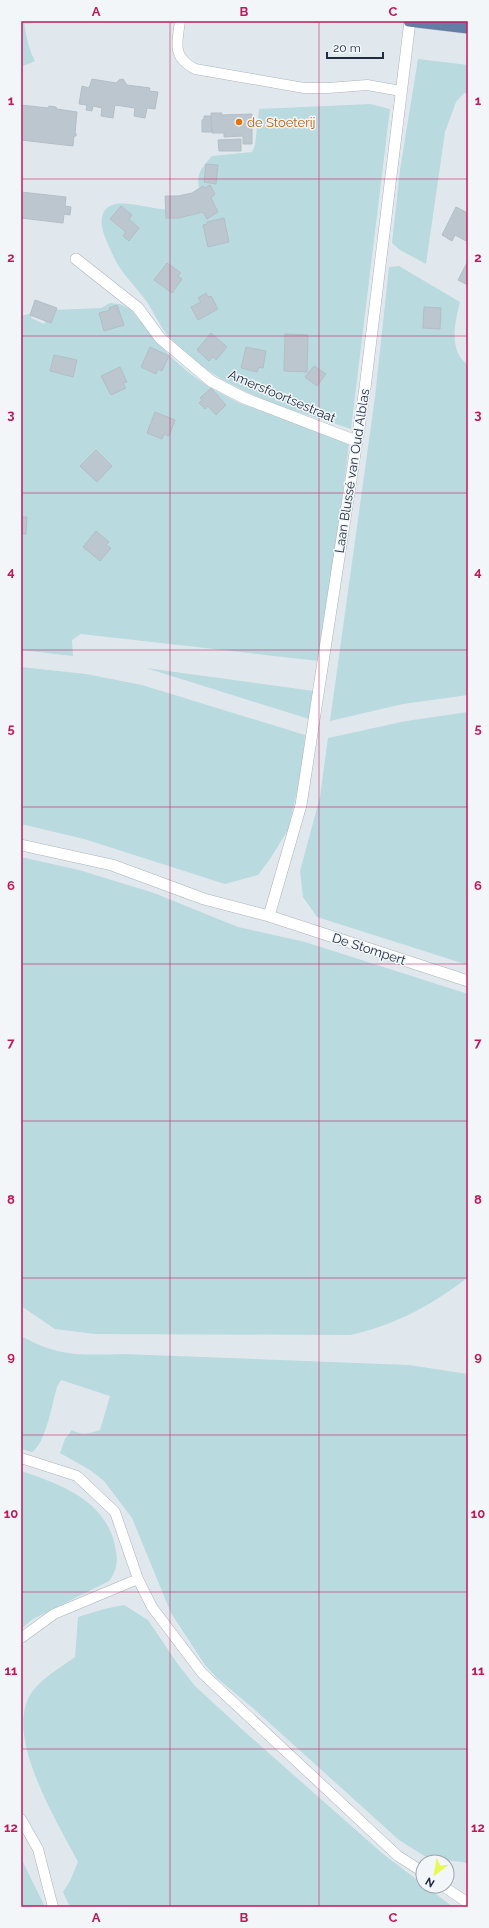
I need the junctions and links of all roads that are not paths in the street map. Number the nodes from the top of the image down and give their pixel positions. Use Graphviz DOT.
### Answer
graph roads {
  1 [pos="180,21"];
  2 [pos="409,21"];
  3 [pos="424,22"];
  4 [pos="468,28"];
  5 [pos="401,91"];
  6 [pos="76,259"];
  7 [pos="356,441"];
  8 [pos="21,845"];
  9 [pos="269,916"];
  10 [pos="468,981"];
  11 [pos="21,1458"];
  12 [pos="138,1579"];
  13 [pos="21,1638"];
  14 [pos="21,1819"];
  15 [pos="415,1867"];
  16 [pos="455,1894"];
  17 [pos="468,1903"];
  18 [pos="53,1907"];
  1 -- 5 [label="lane"];
  2 -- 3 [label="main road"];
  2 -- 5 [label="street, Laan Blussé van Oud Alblas"];
  3 -- 4 [label="main road"];
  5 -- 7 [label="street, Laan Blussé van Oud Alblas"];
  6 -- 7 [label="street, Amersfoortsestraat"];
  7 -- 9 [label="street, Laan Blussé van Oud Alblas"];
  8 -- 9 [label="street, De Stompert"];
  9 -- 10 [label="street, De Stompert"];
  11 -- 12 [label="lane"];
  12 -- 13 [label="lane"];
  12 -- 15 [label="lane"];
  14 -- 18 [label="lane"];
  16 -- 17 [label="lane"];
}
